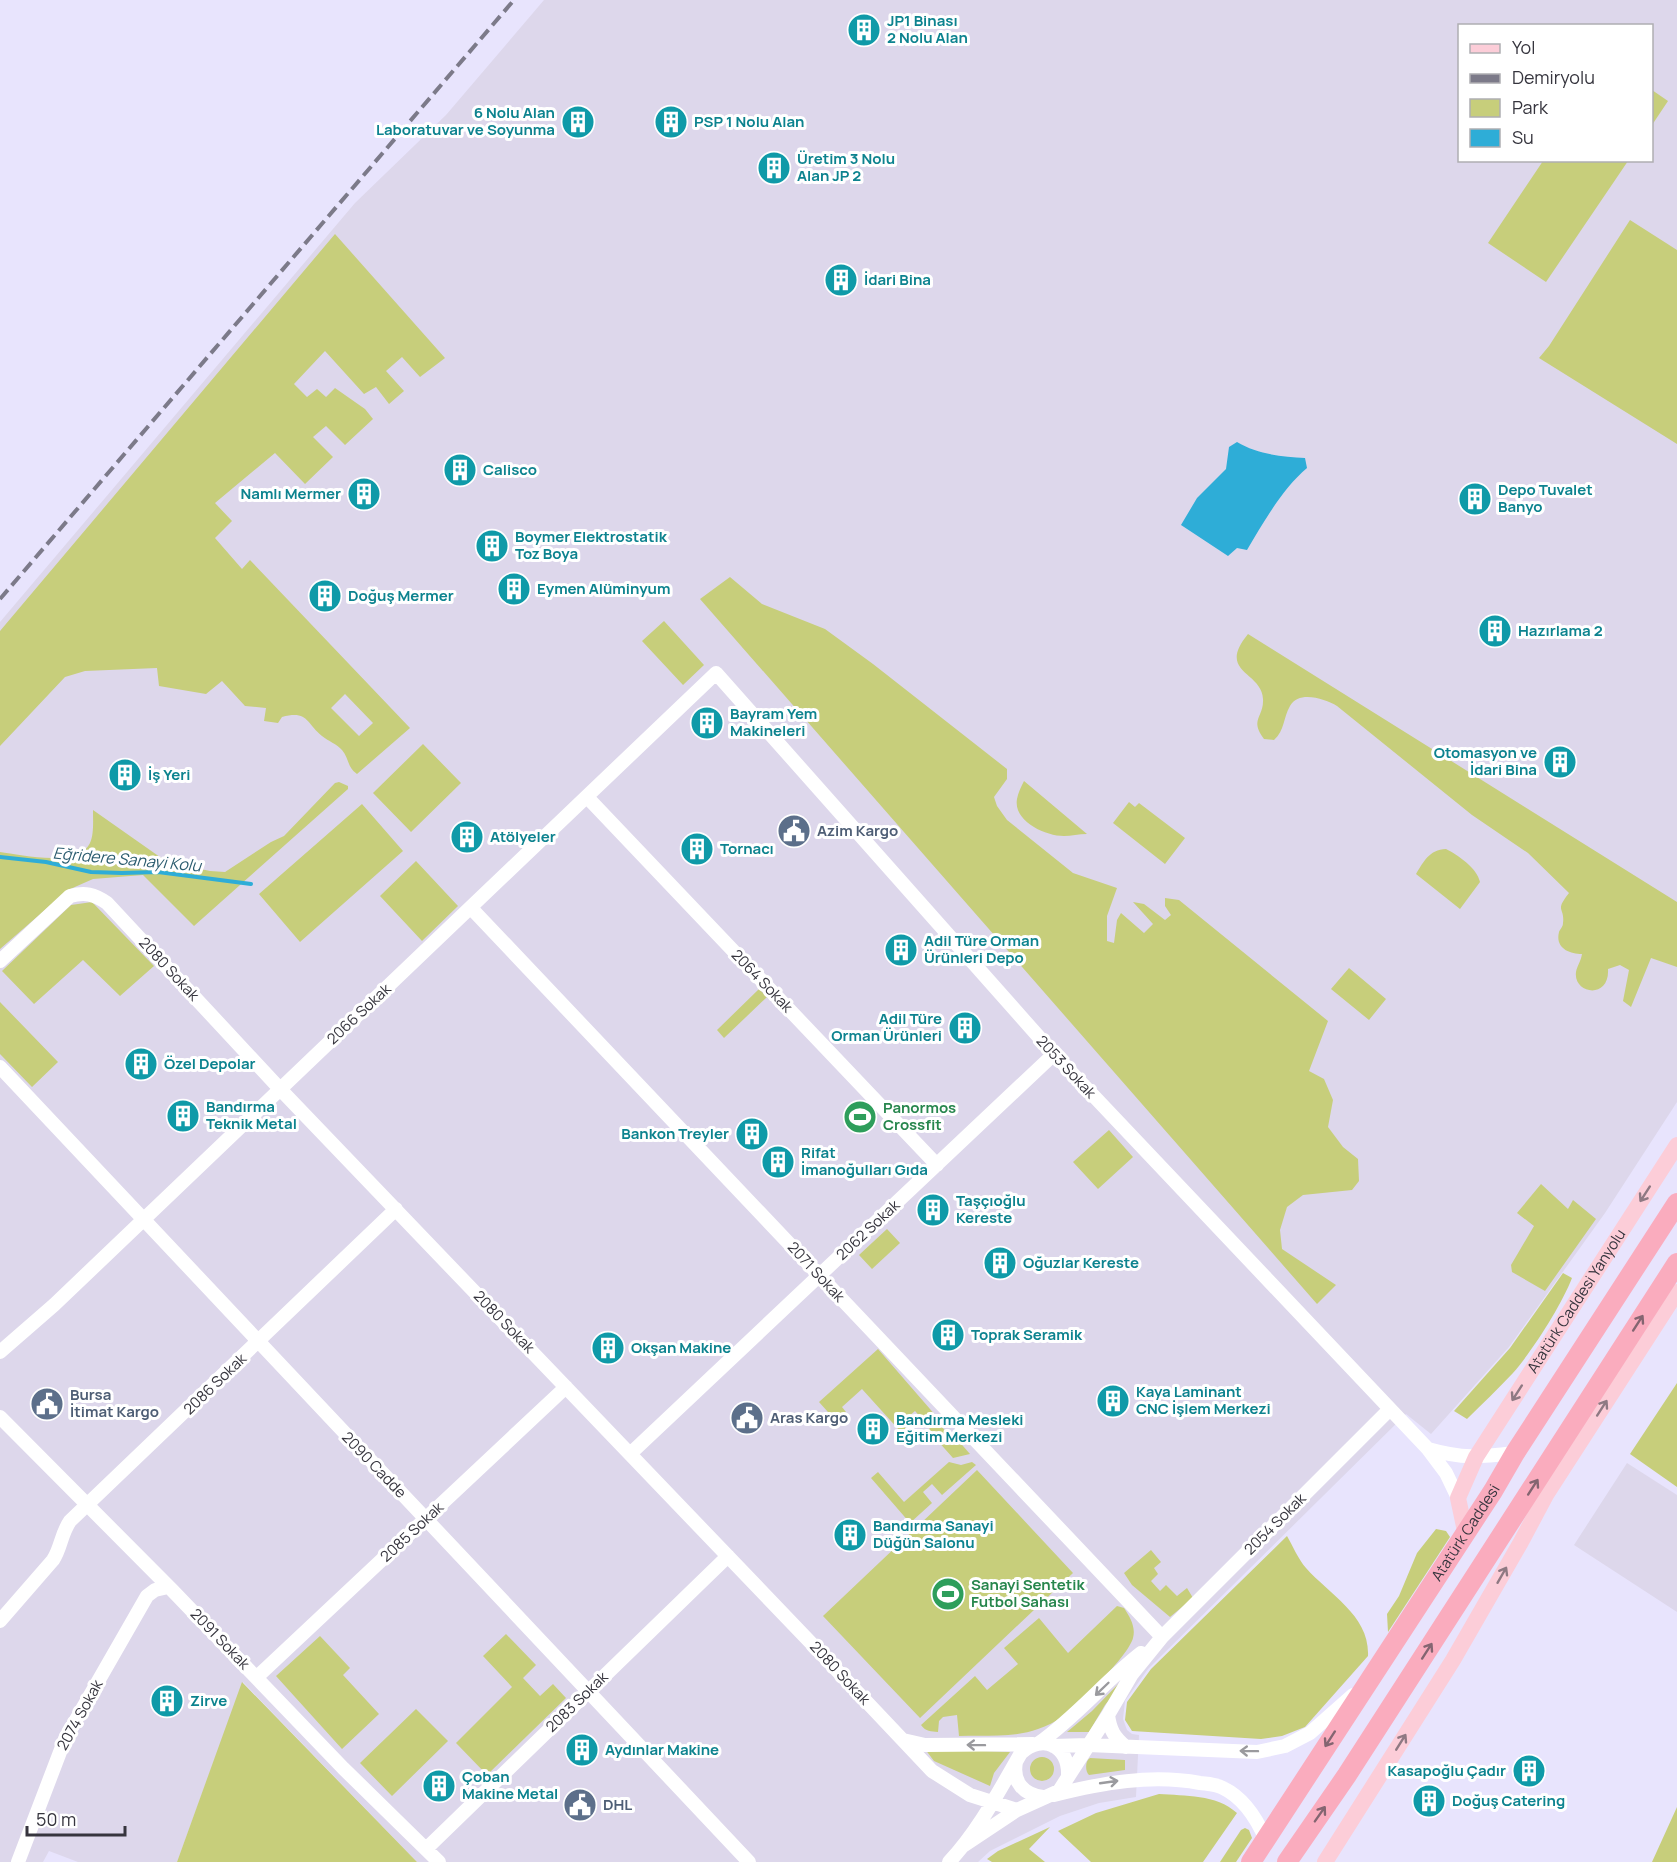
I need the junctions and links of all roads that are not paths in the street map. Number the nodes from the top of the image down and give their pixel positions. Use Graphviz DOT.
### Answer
graph roads {
  1 [pos="716,673"];
  2 [pos="587,797"];
  3 [pos="471,908"];
  4 [pos="0,961"];
  5 [pos="1054,1054"];
  6 [pos="0,1067"];
  7 [pos="280,1089"];
  8 [pos="1677,1145"];
  9 [pos="937,1165"];
  10 [pos="1677,1203"];
  11 [pos="396,1209"];
  12 [pos="143,1220"];
  13 [pos="1677,1263"];
  14 [pos="820,1275"];
  15 [pos="1677,1292"];
  16 [pos="258,1342"];
  17 [pos="0,1352"];
  18 [pos="566,1387"];
  19 [pos="1389,1410"];
  20 [pos="0,1417"];
  21 [pos="1428,1449"];
  22 [pos="1515,1452"];
  23 [pos="630,1454"];
  24 [pos="1476,1457"];
  25 [pos="1458,1498"];
  26 [pos="88,1506"];
  27 [pos="425,1519"];
  28 [pos="1465,1531"];
  29 [pos="728,1556"];
  30 [pos="168,1587"];
  31 [pos="0,1621"];
  32 [pos="1162,1637"];
  33 [pos="257,1677"];
  34 [pos="1368,1681"];
  35 [pos="588,1692"];
  36 [pos="1108,1715"];
  37 [pos="902,1740"];
  38 [pos="1037,1743"];
  39 [pos="1088,1745"];
  40 [pos="1053,1746"];
  41 [pos="1126,1747"];
  42 [pos="1016,1760"];
  43 [pos="1068,1775"];
  44 [pos="1047,1796"];
  45 [pos="992,1803"];
  46 [pos="1017,1810"];
  47 [pos="1266,1840"];
  48 [pos="963,1846"];
  49 [pos="426,1849"];
  50 [pos="1325,1861"];
  51 [pos="18,1862"];
  52 [pos="439,1862"];
  53 [pos="749,1862"];
  54 [pos="949,1862"];
  55 [pos="1251,1862"];
  56 [pos="1287,1862"];
  1 -- 2 [label="street, 2066 Sokak"];
  1 -- 5 [label="street, 2053 Sokak"];
  2 -- 3 [label="street, 2066 Sokak"];
  2 -- 9 [label="street, 2064 Sokak"];
  3 -- 7 [label="street, 2066 Sokak"];
  3 -- 14 [label="street, 2071 Sokak"];
  4 -- 7 [label="street, 2080 Sokak"];
  5 -- 9 [label="street, 2062 Sokak"];
  5 -- 19 [label="street, 2053 Sokak"];
  6 -- 12 [label="street, 2090 Cadde"];
  7 -- 11 [label="street, 2080 Sokak"];
  7 -- 12 [label="street, 2066 Sokak"];
  8 -- 24 [label="main road, Atatürk Caddesi Yanyolu, one-way"];
  9 -- 14 [label="street, 2062 Sokak"];
  10 -- 22 [label="highway, Atatürk Caddesi"];
  11 -- 16 [label="street, 2086 Sokak"];
  11 -- 18 [label="street, 2080 Sokak"];
  12 -- 16 [label="street, 2090 Cadde"];
  12 -- 17 [label="street, 2066 Sokak"];
  56 -- 13 [label="highway, one-way"];
  14 -- 23 [label="street, 2062 Sokak"];
  14 -- 32 [label="street, 2071 Sokak"];
  50 -- 15 [label="main road, one-way"];
  16 -- 26 [label="street, 2086 Sokak"];
  16 -- 27 [label="street, 2090 Cadde"];
  18 -- 23 [label="street, 2080 Sokak"];
  18 -- 27 [label="street, 2085 Sokak"];
  19 -- 21 [label="street, 2053 Sokak"];
  19 -- 32 [label="street, 2054 Sokak"];
  20 -- 26 [label="street, 2091 Sokak"];
  21 -- 24 [label="street"];
  21 -- 25 [label="street, 2053 Sokak"];
  22 -- 24 [label="street"];
  22 -- 28 [label="highway, Atatürk Caddesi"];
  23 -- 29 [label="street, 2080 Sokak"];
  24 -- 25 [label="main road, Atatürk Caddesi Yanyolu"];
  25 -- 28 [label="main road"];
  26 -- 30 [label="street, 2091 Sokak"];
  26 -- 31 [label="street, 2086 Sokak"];
  27 -- 33 [label="street, 2085 Sokak"];
  27 -- 35 [label="street, 2090 Cadde"];
  28 -- 34 [label="highway, Atatürk Caddesi"];
  29 -- 35 [label="street, 2083 Sokak"];
  29 -- 37 [label="street, 2080 Sokak"];
  30 -- 33 [label="street, 2091 Sokak"];
  30 -- 51 [label="street, 2074 Sokak"];
  32 -- 36 [label="street, 2054 Sokak"];
  32 -- 38 [label="street, 2054 Sokak, one-way"];
  33 -- 49 [label="street, 2091 Sokak"];
  34 -- 41 [label="street, one-way"];
  34 -- 47 [label="highway, Atatürk Caddesi, one-way"];
  35 -- 49 [label="street, 2083 Sokak"];
  35 -- 53 [label="street, 2090 Cadde"];
  36 -- 39 [label="street, 2054 Sokak"];
  36 -- 41 [label="street"];
  38 -- 37 [label="street, one-way"];
  37 -- 45 [label="street, 2080 Sokak"];
  38 -- 40 [label="street"];
  38 -- 42 [label="street, 2054 Sokak"];
  39 -- 40 [label="street"];
  39 -- 41 [label="street"];
  39 -- 43 [label="street, 2054 Sokak"];
  40 -- 43 [label="street"];
  42 -- 44 [label="street"];
  42 -- 45 [label="street, 2054 Sokak"];
  43 -- 44 [label="street, 2054 Sokak"];
  44 -- 46 [label="street, 2054 Sokak"];
  44 -- 47 [label="street, one-way"];
  45 -- 46 [label="street, 2080 Sokak"];
  45 -- 48 [label="street, 2054 Sokak"];
  46 -- 48 [label="street, 2054 Sokak"];
  47 -- 55 [label="highway, Atatürk Caddesi"];
  48 -- 54 [label="street, 2054 Sokak"];
  49 -- 52 [label="street, 2091 Sokak"];
}
